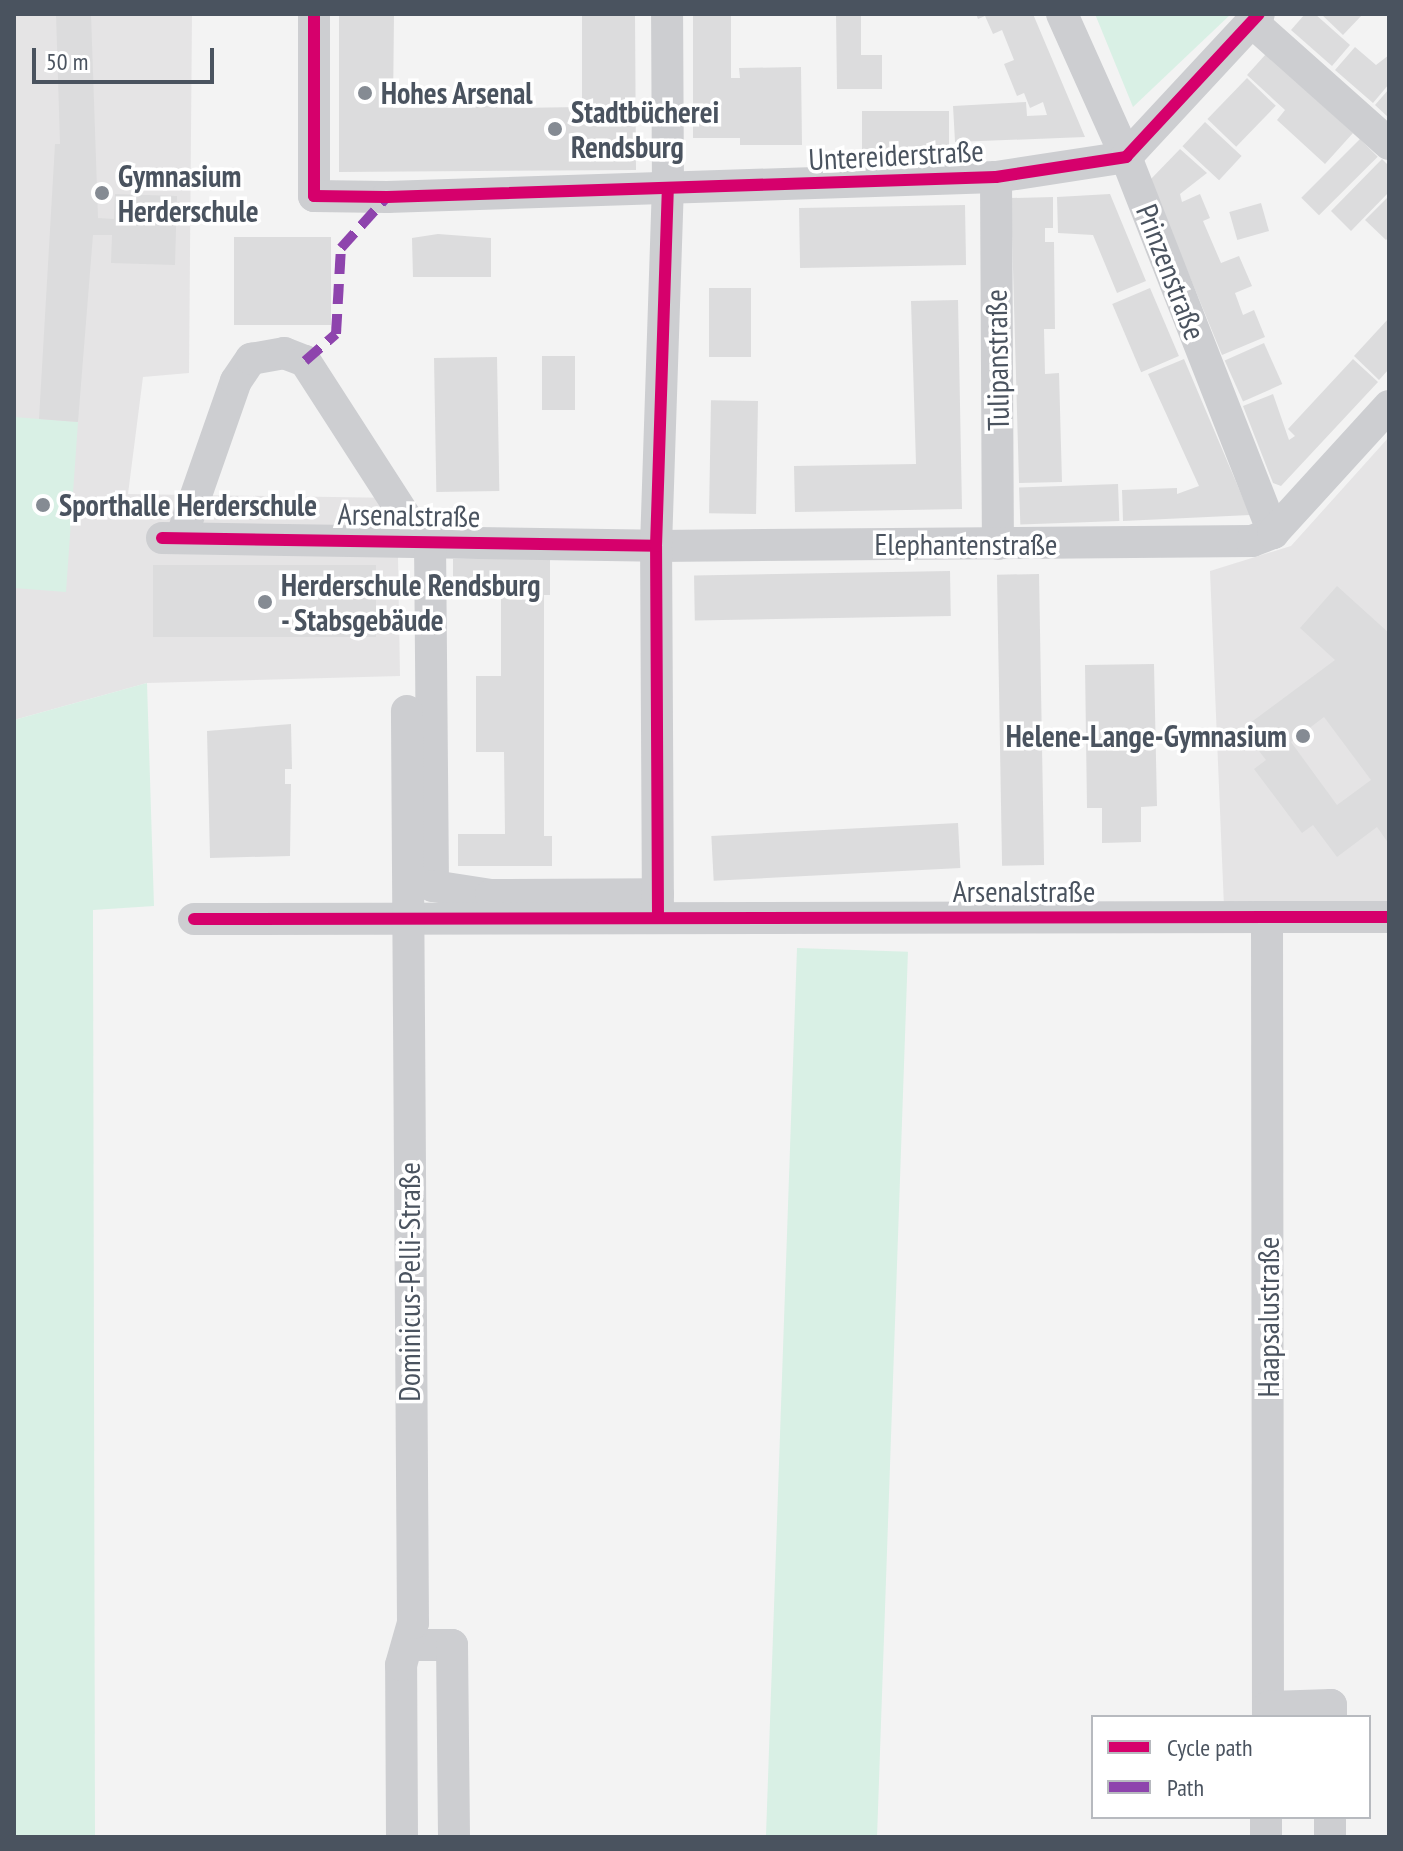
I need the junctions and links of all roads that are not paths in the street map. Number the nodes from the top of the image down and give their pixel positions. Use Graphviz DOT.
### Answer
graph roads {
  1 [pos="314,14"];
  2 [pos="667,14"];
  3 [pos="1062,14"];
  4 [pos="1255,18"];
  5 [pos="1389,144"];
  6 [pos="1126,157"];
  7 [pos="996,177"];
  8 [pos="668,191"];
  9 [pos="1389,406"];
  10 [pos="1273,533"];
  11 [pos="426,541"];
  12 [pos="998,544"];
  13 [pos="656,546"];
  14 [pos="407,711"];
  15 [pos="658,905"];
  16 [pos="1267,917"];
  17 [pos="1389,917"];
  18 [pos="194,919"];
  19 [pos="407,919"];
  20 [pos="408,1645"];
  21 [pos="1268,1712"];
  22 [pos="1331,1715"];
  23 [pos="402,1837"];
  24 [pos="454,1837"];
  1 -- 8 [label="street, Untereiderstraße"];
  2 -- 8 [label="street"];
  3 -- 6 [label="street, Prinzenstraße"];
  4 -- 5 [label="street"];
  4 -- 6 [label="street"];
  6 -- 7 [label="street, Untereiderstraße"];
  6 -- 10 [label="street, Prinzenstraße"];
  7 -- 8 [label="street, Untereiderstraße"];
  7 -- 12 [label="street, Tulipanstraße"];
  8 -- 13 [label="street"];
  9 -- 10 [label="street"];
  10 -- 12 [label="street, Elephantenstraße"];
  11 -- 11 [label="street, Arsenalstraße"];
  11 -- 13 [label="street, Arsenalstraße"];
  11 -- 15 [label="street"];
  12 -- 13 [label="street, Elephantenstraße"];
  13 -- 15 [label="street"];
  14 -- 19 [label="street, Dominicus-Pelli-Straße"];
  15 -- 16 [label="street, Arsenalstraße"];
  15 -- 19 [label="street, Arsenalstraße"];
  16 -- 17 [label="street, Arsenalstraße"];
  16 -- 21 [label="street, Haapsalustraße"];
  18 -- 19 [label="street, Arsenalstraße"];
  19 -- 20 [label="street, Dominicus-Pelli-Straße"];
  20 -- 23 [label="street, Dominicus-Pelli-Straße"];
  20 -- 24 [label="street"];
  21 -- 22 [label="street"];
}
